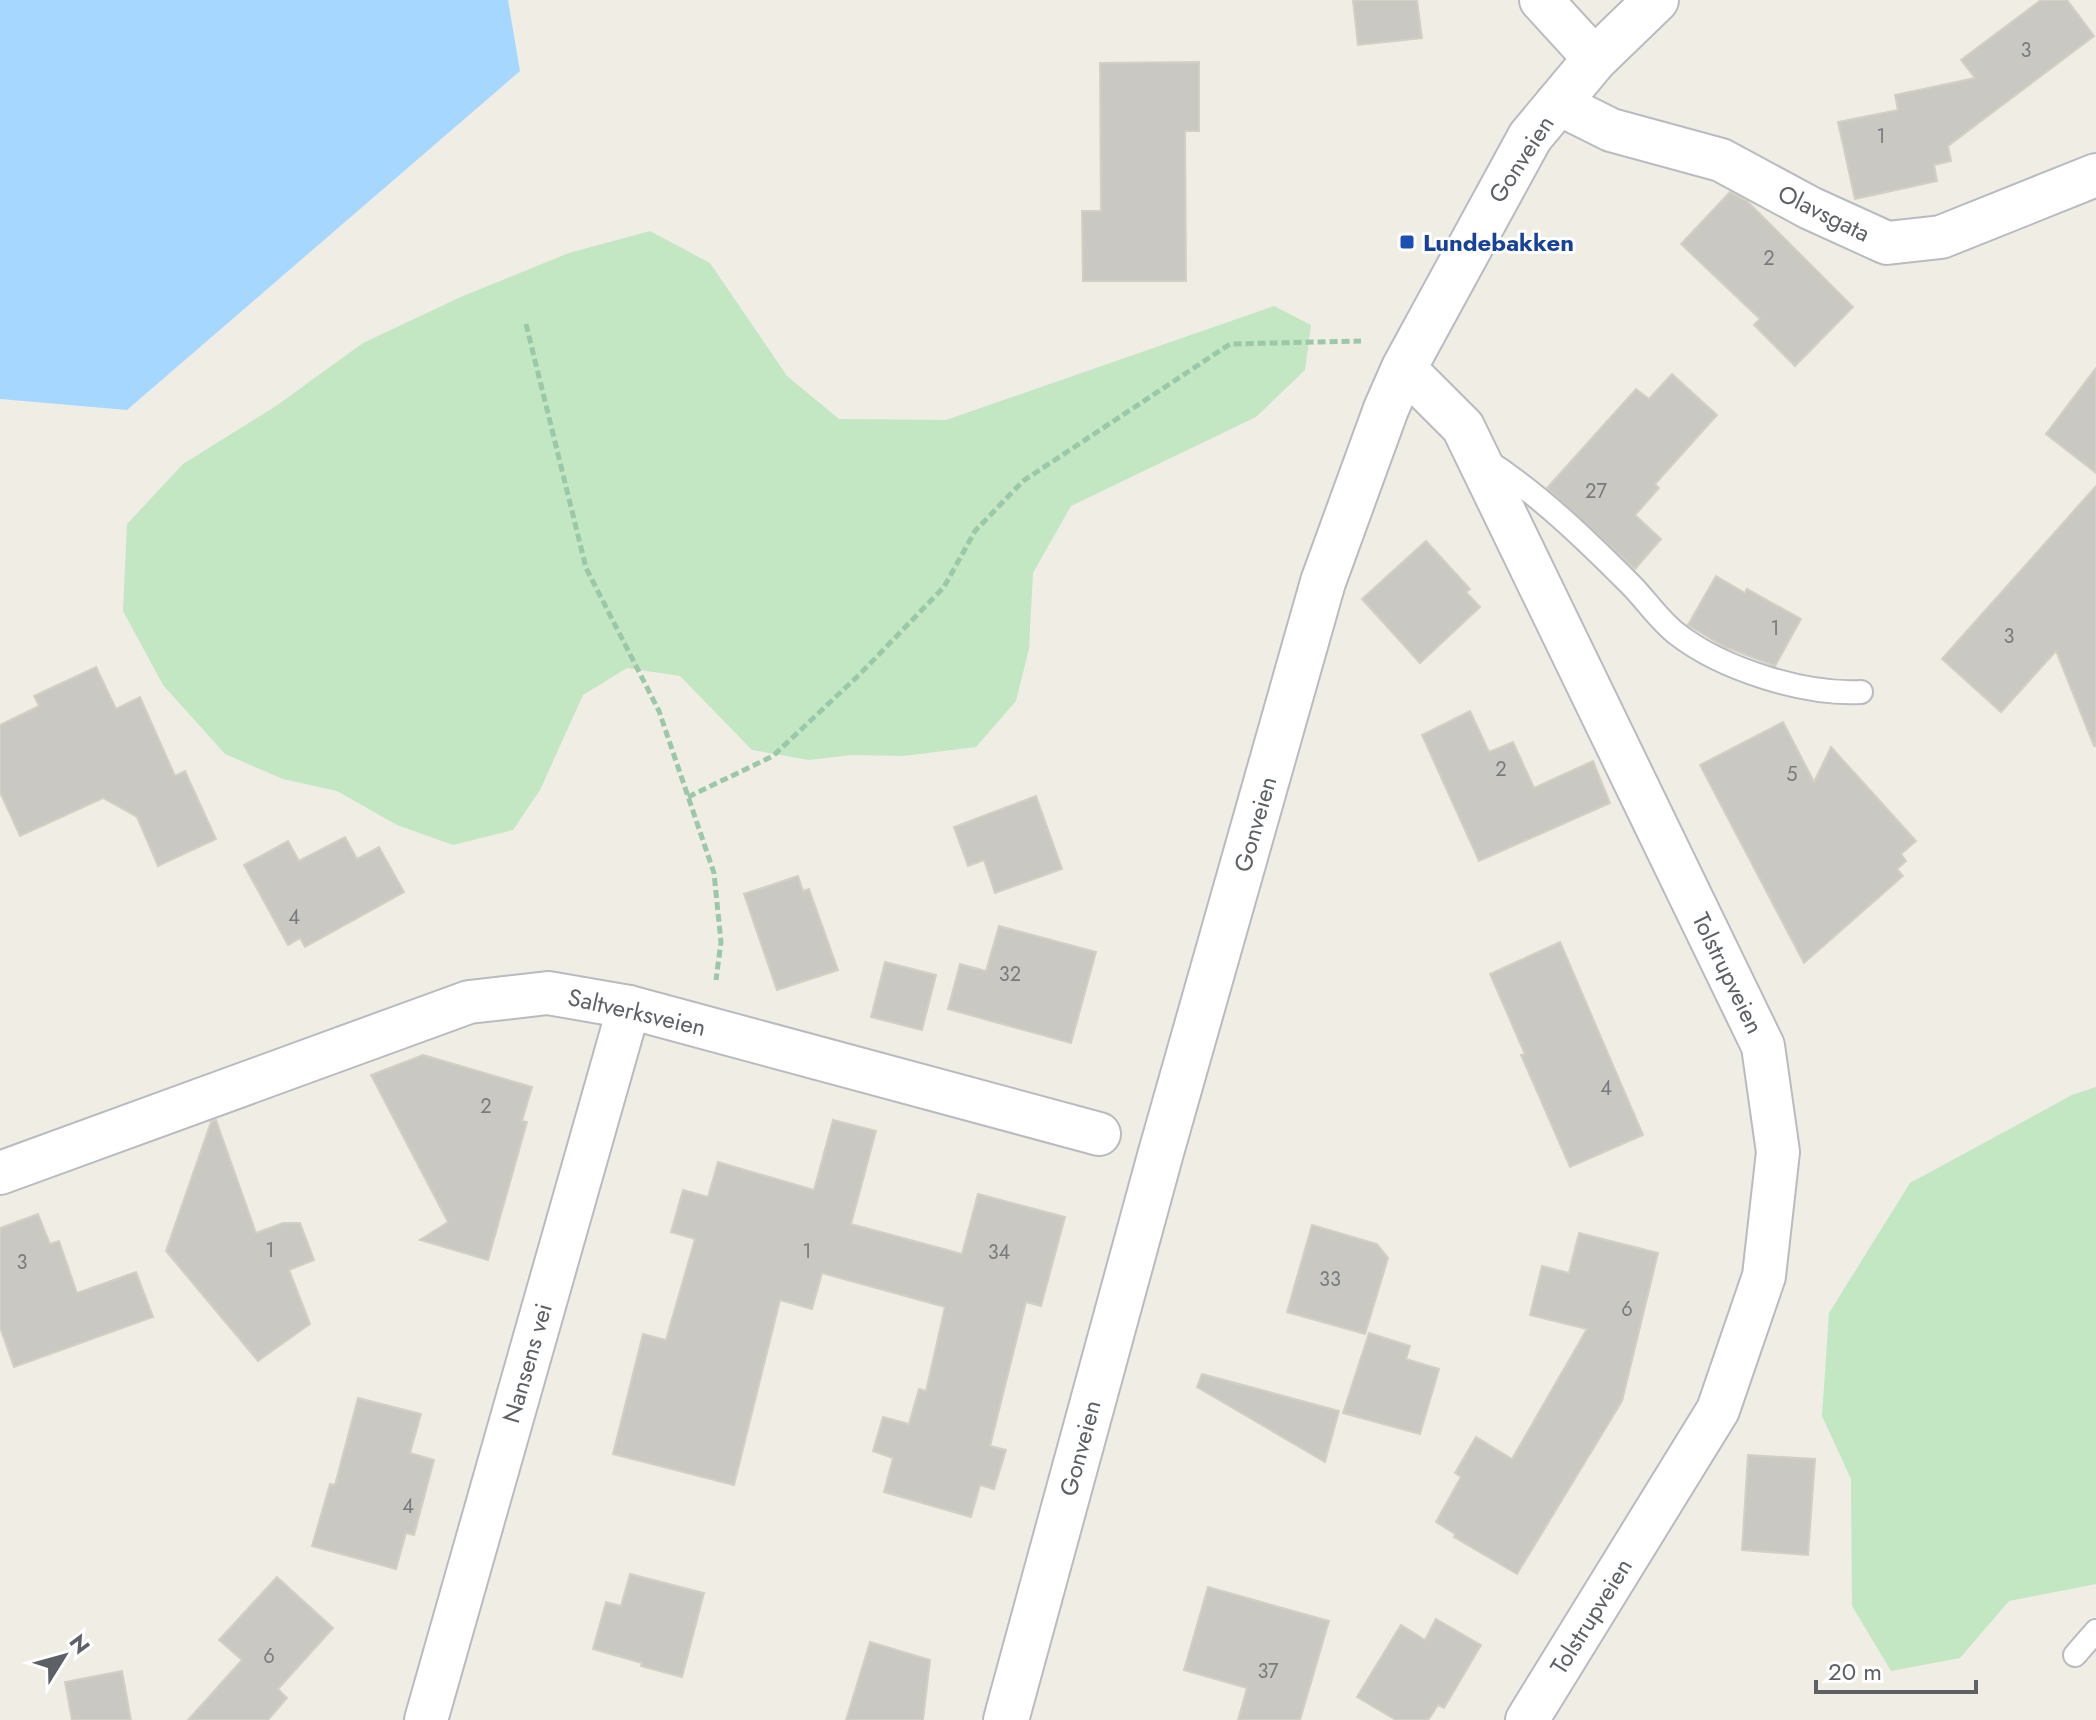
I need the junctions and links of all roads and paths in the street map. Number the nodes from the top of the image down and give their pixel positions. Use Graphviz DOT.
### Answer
graph roads {
  1 [pos="1541,0"];
  2 [pos="1656,0"];
  3 [pos="1595,59"];
  4 [pos="1557,103"];
  5 [pos="2096,175"];
  6 [pos="526,324"];
  7 [pos="1365,341"];
  8 [pos="1404,368"];
  9 [pos="1475,453"];
  10 [pos="1861,692"];
  11 [pos="688,797"];
  12 [pos="629,1007"];
  13 [pos="708,1028"];
  14 [pos="1099,1134"];
  15 [pos="0,1173"];
  16 [pos="2096,1631"];
  17 [pos="2075,1655"];
  18 [pos="426,1720"];
  19 [pos="1006,1720"];
  20 [pos="1527,1720"];
  1 -- 3 [label="street"];
  2 -- 3 [label="street, Gonveien"];
  3 -- 4 [label="street, Gonveien"];
  4 -- 5 [label="street, Olavsgata"];
  4 -- 8 [label="street, Gonveien"];
  6 -- 11 [label="path"];
  7 -- 11 [label="path"];
  8 -- 9 [label="street, Tolstrupveien"];
  8 -- 19 [label="street, Gonveien"];
  9 -- 10 [label="lane, Tolstrupveien"];
  9 -- 20 [label="street, Tolstrupveien"];
  11 -- 13 [label="path"];
  12 -- 13 [label="street, Saltverksveien"];
  12 -- 15 [label="street, Saltverksveien"];
  12 -- 18 [label="street, Nansens vei"];
  13 -- 14 [label="street, Saltverksveien"];
  16 -- 17 [label="lane"];
}
